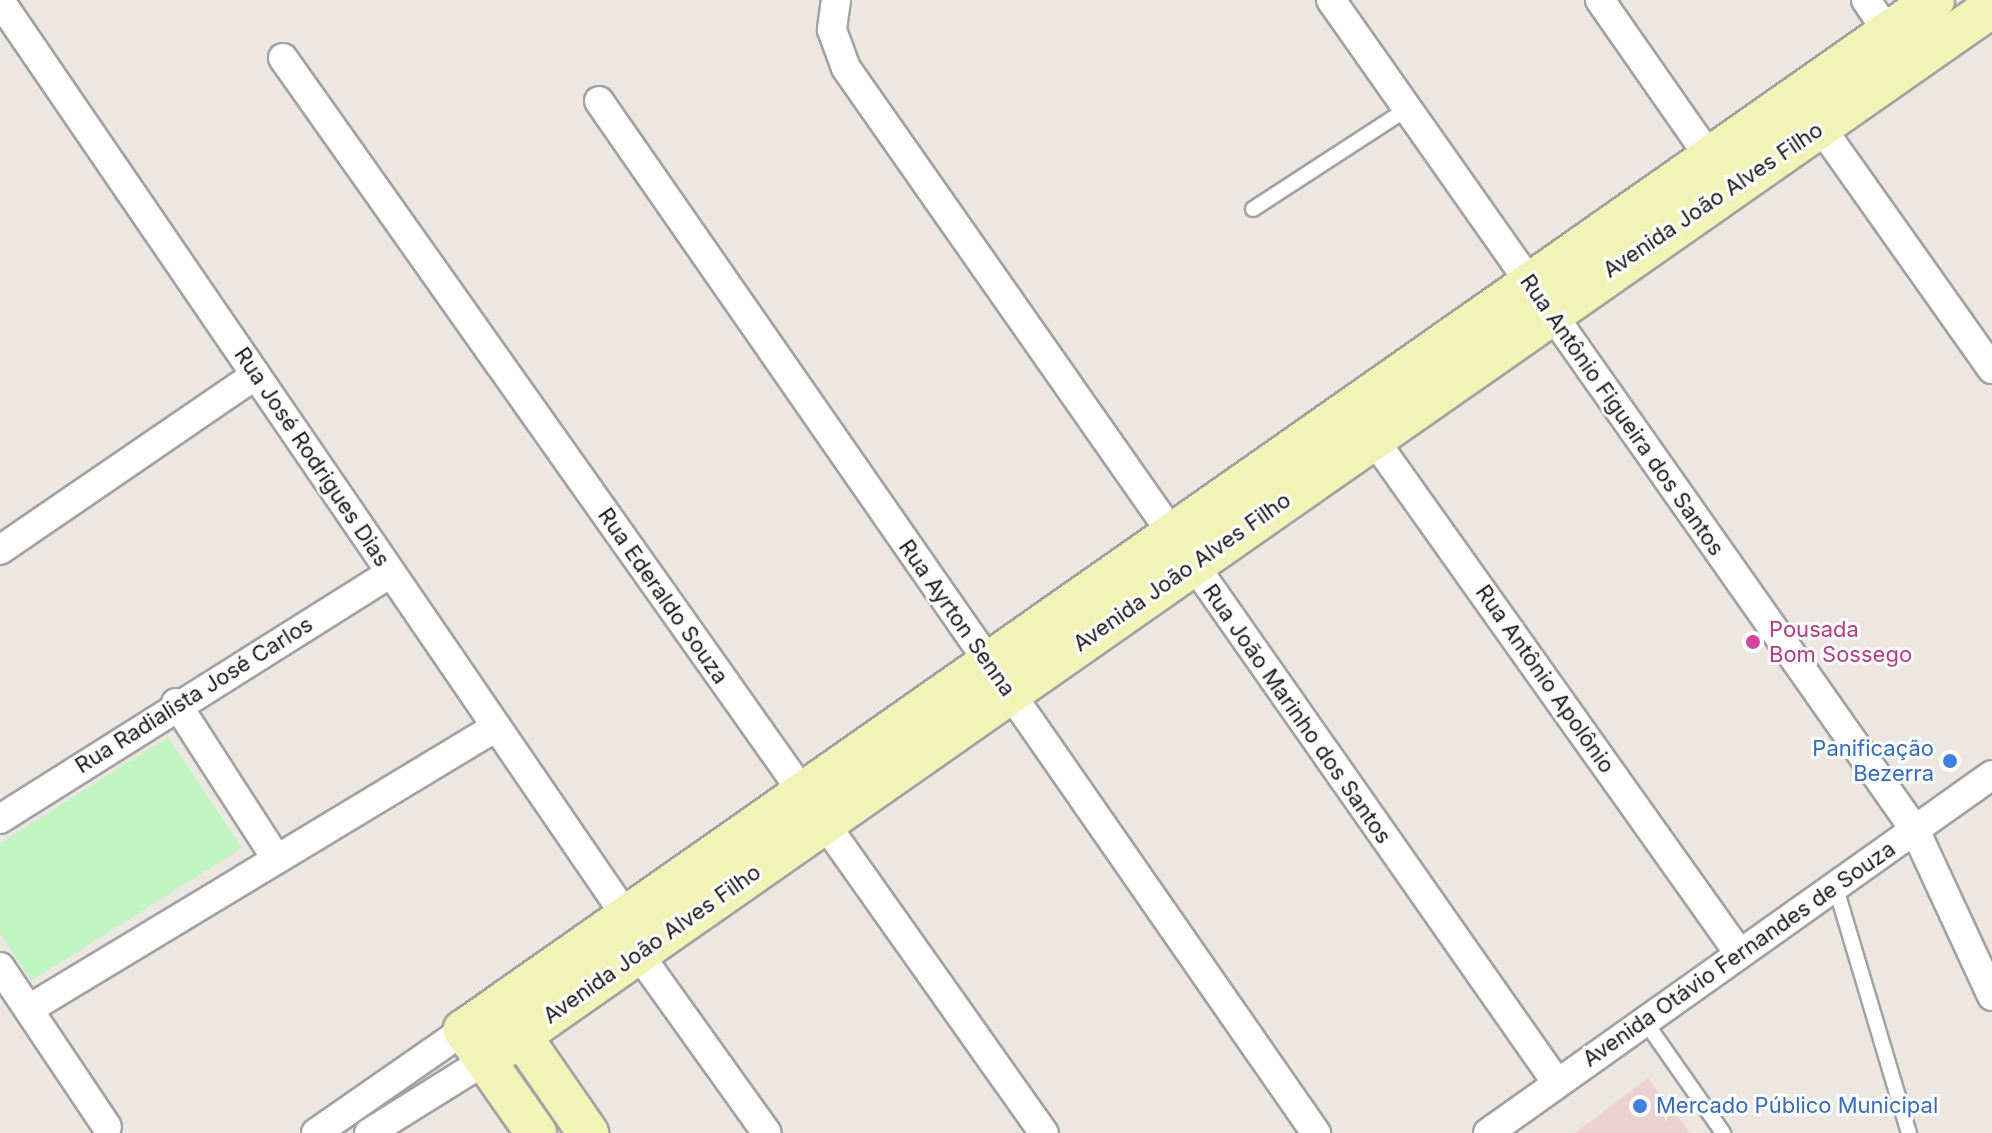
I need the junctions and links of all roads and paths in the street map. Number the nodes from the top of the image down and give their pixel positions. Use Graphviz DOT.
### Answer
graph roads {
  1 [pos="836,0"];
  2 [pos="1331,0"];
  3 [pos="1600,0"];
  4 [pos="1934,0"];
  5 [pos="0,1"];
  6 [pos="1992,7"];
  7 [pos="1877,16"];
  8 [pos="283,58"];
  9 [pos="599,101"];
  10 [pos="1407,109"];
  11 [pos="1809,111"];
  12 [pos="1708,155"];
  13 [pos="1253,209"];
  14 [pos="1538,296"];
  15 [pos="1992,369"];
  16 [pos="256,375"];
  17 [pos="1362,422"];
  18 [pos="0,549"];
  19 [pos="1181,549"];
  20 [pos="390,573"];
  21 [pos="998,678"];
  22 [pos="176,703"];
  23 [pos="496,727"];
  24 [pos="1992,775"];
  25 [pos="813,808"];
  26 [pos="0,819"];
  27 [pos="1915,830"];
  28 [pos="276,858"];
  29 [pos="1835,885"];
  30 [pos="624,913"];
  31 [pos="638,953"];
  32 [pos="1739,953"];
  33 [pos="0,967"];
  34 [pos="1992,996"];
  35 [pos="499,1004"];
  36 [pos="29,1009"];
  37 [pos="1644,1020"];
  38 [pos="521,1037"];
  39 [pos="475,1045"];
  40 [pos="1557,1083"];
  41 [pos="107,1127"];
  42 [pos="316,1133"];
  43 [pos="369,1133"];
  44 [pos="536,1133"];
  45 [pos="588,1133"];
  46 [pos="767,1133"];
  47 [pos="1044,1133"];
  48 [pos="1316,1133"];
  49 [pos="1488,1133"];
  50 [pos="1723,1133"];
  51 [pos="1909,1133"];
  1 -- 19 [label="street, Rua João Marinho dos Santos"];
  2 -- 10 [label="street, Rua Antônio Figueira dos Santos"];
  3 -- 12 [label="street"];
  4 -- 7 [label="street, Avenida João Alves Filho"];
  5 -- 16 [label="street, Rua José Rodrigues Dias"];
  6 -- 11 [label="street, Avenida João Alves Filho"];
  7 -- 11 [label="street, Avenida João Alves Filho"];
  8 -- 25 [label="street, Rua Ederaldo Souza"];
  9 -- 21 [label="street, Rua Ayrton Senna"];
  10 -- 13 [label="lane"];
  10 -- 14 [label="street, Rua Antônio Figueira dos Santos"];
  11 -- 12 [label="street, Avenida João Alves Filho"];
  11 -- 14 [label="street, Avenida João Alves Filho"];
  11 -- 15 [label="street"];
  12 -- 14 [label="street, Avenida João Alves Filho"];
  14 -- 17 [label="street, Avenida João Alves Filho"];
  14 -- 27 [label="street, Rua Antônio Figueira dos Santos"];
  16 -- 18 [label="street"];
  16 -- 20 [label="street, Rua José Rodrigues Dias"];
  17 -- 19 [label="street, Avenida João Alves Filho"];
  17 -- 32 [label="street, Rua Antônio Apolônio"];
  19 -- 21 [label="street, Avenida João Alves Filho"];
  19 -- 40 [label="street, Rua João Marinho dos Santos"];
  20 -- 22 [label="street, Rua Radialista José Carlos"];
  20 -- 23 [label="street, Rua José Rodrigues Dias"];
  21 -- 25 [label="street, Avenida João Alves Filho"];
  21 -- 48 [label="street, Rua Ayrton Senna"];
  22 -- 26 [label="street, Rua Radialista José Carlos"];
  22 -- 28 [label="street"];
  23 -- 28 [label="street"];
  23 -- 30 [label="street, Rua José Rodrigues Dias"];
  24 -- 27 [label="street, Avenida Otávio Fernandes de Souza"];
  25 -- 30 [label="street, Avenida João Alves Filho"];
  25 -- 31 [label="street, Avenida João Alves Filho"];
  25 -- 47 [label="street, Rua Ederaldo Souza"];
  27 -- 29 [label="street, Avenida Otávio Fernandes de Souza"];
  27 -- 34 [label="street, Rua Antônio Figueira dos Santos"];
  28 -- 36 [label="street"];
  29 -- 32 [label="street, Avenida Otávio Fernandes de Souza"];
  29 -- 51 [label="lane"];
  30 -- 35 [label="street, Avenida João Alves Filho"];
  31 -- 38 [label="street, Avenida João Alves Filho"];
  31 -- 46 [label="street"];
  32 -- 37 [label="street, Avenida Otávio Fernandes de Souza"];
  33 -- 36 [label="street"];
  35 -- 38 [label="street"];
  35 -- 39 [label="street, Avenida João Alves Filho"];
  36 -- 41 [label="street"];
  37 -- 40 [label="street, Avenida Otávio Fernandes de Souza"];
  37 -- 50 [label="lane"];
  38 -- 39 [label="street, Avenida João Alves Filho"];
  38 -- 45 [label="street"];
  39 -- 42 [label="street, Avenida João Alves Filho"];
  39 -- 43 [label="street, Avenida João Alves Filho"];
  39 -- 44 [label="street"];
  40 -- 49 [label="street, Avenida Otávio Fernandes de Souza"];
}
